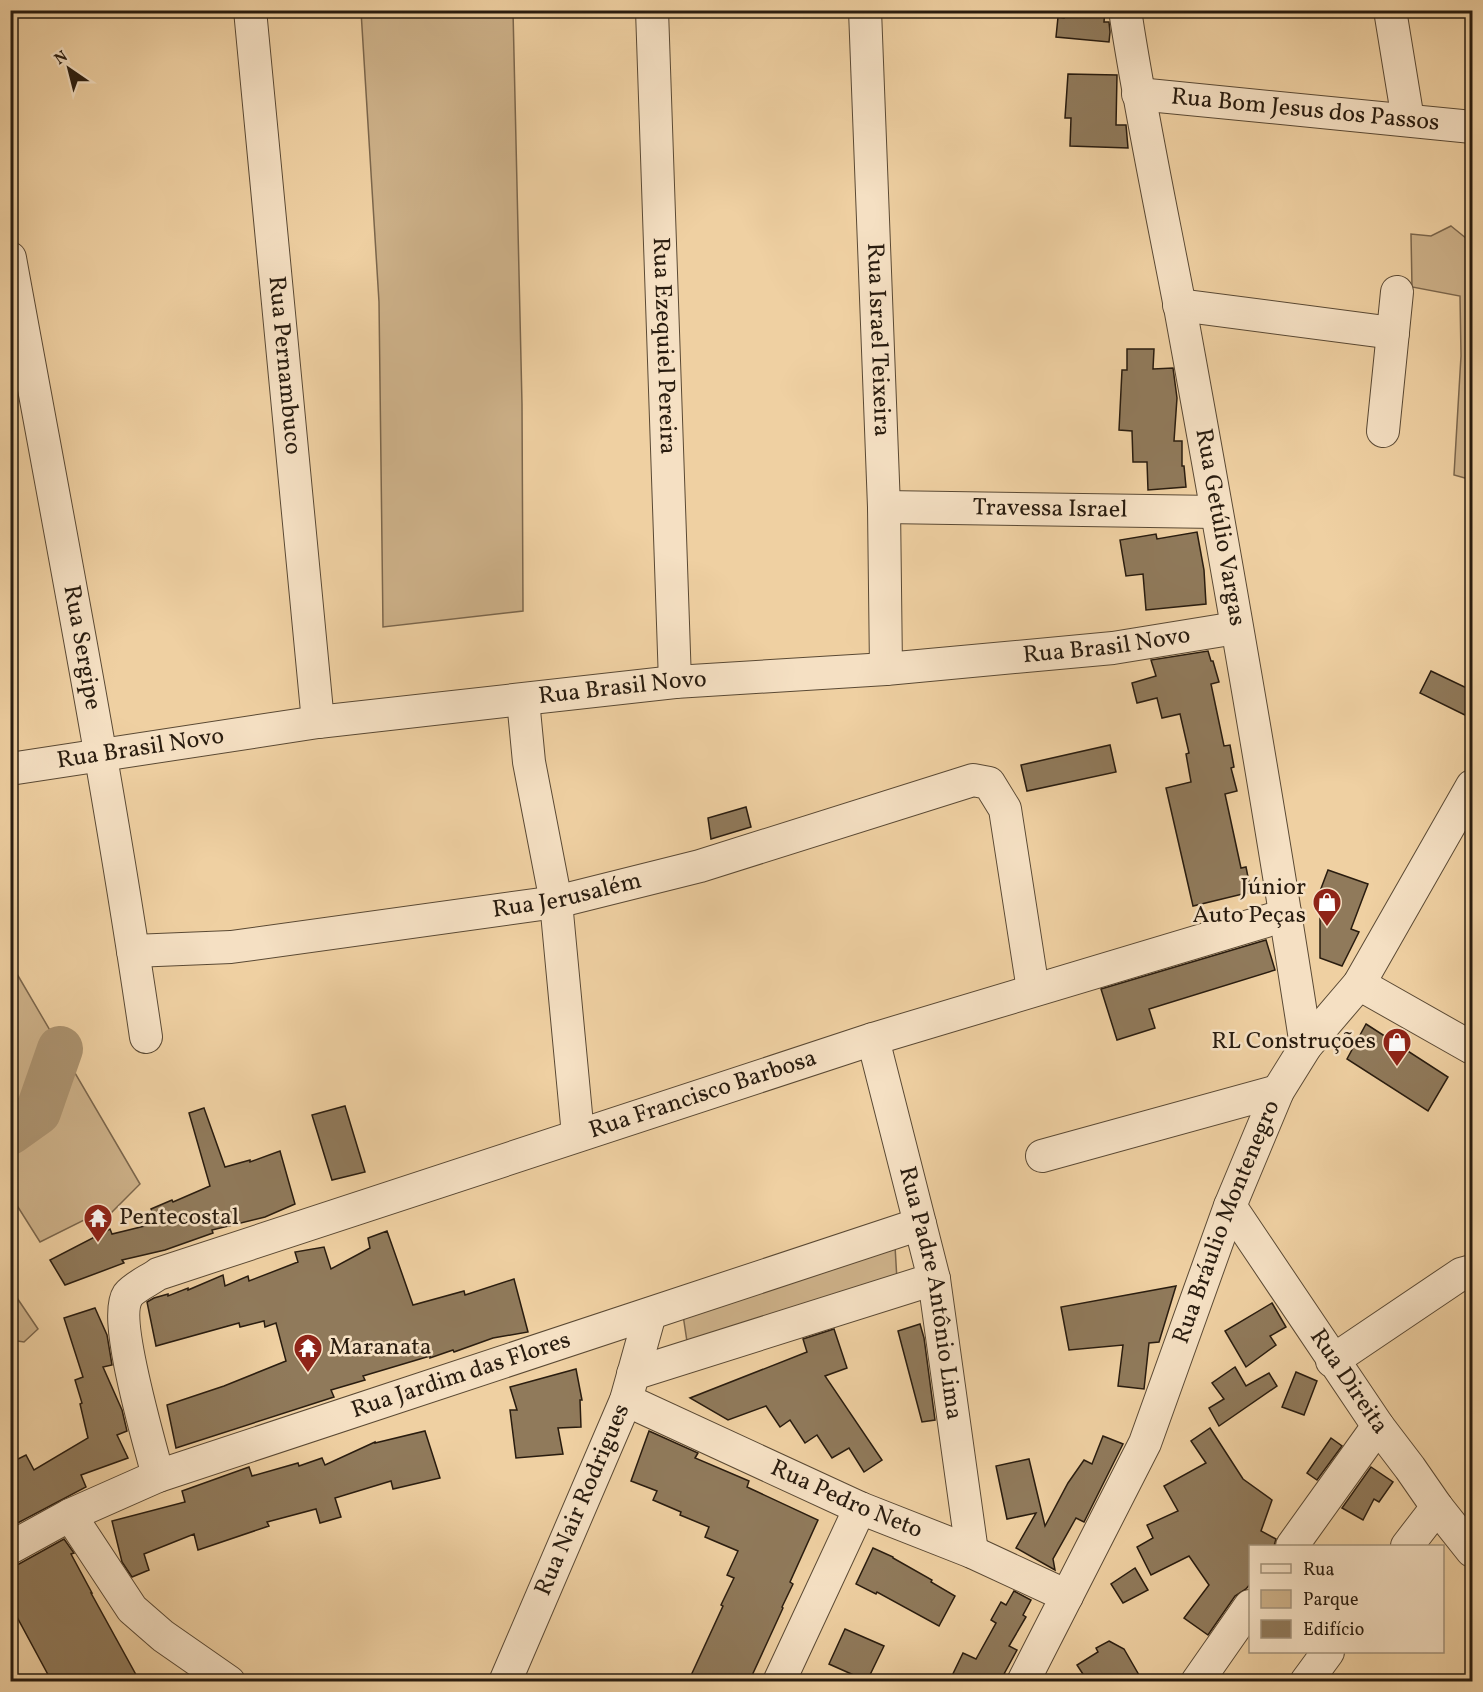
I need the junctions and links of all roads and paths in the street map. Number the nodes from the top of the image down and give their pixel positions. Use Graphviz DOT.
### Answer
graph roads {
  1 [pos="250,10"];
  2 [pos="652,10"];
  3 [pos="866,10"];
  4 [pos="1125,10"];
  5 [pos="1390,10"];
  6 [pos="1137,94"];
  7 [pos="1407,120"];
  8 [pos="1473,127"];
  9 [pos="10,258"];
  10 [pos="1397,292"];
  11 [pos="1179,305"];
  12 [pos="1393,333"];
  13 [pos="1383,430"];
  14 [pos="884,507"];
  15 [pos="1216,512"];
  16 [pos="1236,628"];
  17 [pos="886,669"];
  18 [pos="675,682"];
  19 [pos="523,699"];
  20 [pos="318,722"];
  21 [pos="99,755"];
  22 [pos="10,769"];
  23 [pos="1472,788"];
  24 [pos="556,902"];
  25 [pos="1286,915"];
  26 [pos="133,951"];
  27 [pos="1359,984"];
  28 [pos="1034,990"];
  29 [pos="146,1037"];
  30 [pos="873,1039"];
  31 [pos="1306,1046"];
  32 [pos="1473,1048"];
  33 [pos="1278,1092"];
  34 [pos="578,1135"];
  35 [pos="1042,1156"];
  36 [pos="1230,1206"];
  37 [pos="920,1224"];
  38 [pos="1473,1271"];
  39 [pos="933,1279"];
  40 [pos="650,1314"];
  41 [pos="1332,1360"];
  42 [pos="629,1387"];
  43 [pos="1378,1426"];
  44 [pos="158,1476"];
  45 [pos="1437,1507"];
  46 [pos="860,1508"];
  47 [pos="70,1515"];
  48 [pos="1293,1545"];
  49 [pos="1408,1545"];
  50 [pos="10,1548"];
  51 [pos="1473,1551"];
  52 [pos="972,1552"];
  53 [pos="1067,1596"];
  54 [pos="1249,1609"];
  55 [pos="1327,1653"];
  56 [pos="229,1682"];
  57 [pos="505,1682"];
  58 [pos="779,1682"];
  59 [pos="1023,1682"];
  60 [pos="1197,1682"];
  61 [pos="1306,1682"];
  1 -- 20 [label="street, Rua Pernambuco"];
  2 -- 18 [label="street, Rua Ezequiel Pereira"];
  3 -- 14 [label="street, Rua Israel Teixeira"];
  4 -- 6 [label="street, Rua Getúlio Vargas"];
  5 -- 7 [label="street"];
  6 -- 7 [label="street, Rua Bom Jesus dos Passos"];
  6 -- 11 [label="street, Rua Getúlio Vargas"];
  7 -- 8 [label="street, Rua Bom Jesus dos Passos"];
  9 -- 21 [label="street, Rua Sergipe"];
  10 -- 12 [label="street"];
  11 -- 12 [label="street"];
  11 -- 15 [label="street, Rua Getúlio Vargas"];
  12 -- 13 [label="street"];
  14 -- 15 [label="street, Travessa Israel"];
  14 -- 17 [label="street, Rua Israel Teixeira"];
  15 -- 16 [label="street, Rua Getúlio Vargas"];
  16 -- 17 [label="street, Rua Brasil Novo"];
  16 -- 25 [label="street, Rua Getúlio Vargas"];
  17 -- 18 [label="street, Rua Brasil Novo"];
  18 -- 19 [label="street, Rua Brasil Novo"];
  19 -- 20 [label="street, Rua Brasil Novo"];
  19 -- 24 [label="street"];
  20 -- 21 [label="street, Rua Brasil Novo"];
  21 -- 22 [label="street, Rua Brasil Novo"];
  21 -- 26 [label="street, Rua Sergipe"];
  23 -- 27 [label="street, Rua Bráulio Montenegro"];
  24 -- 26 [label="street, Rua Jerusalém"];
  24 -- 28 [label="street, Rua Jerusalém"];
  24 -- 34 [label="street"];
  25 -- 28 [label="street, Rua Francisco Barbosa"];
  25 -- 31 [label="street, Rua Getúlio Vargas"];
  26 -- 29 [label="street, Rua Sergipe"];
  27 -- 31 [label="street, Rua Bráulio Montenegro"];
  27 -- 32 [label="street"];
  28 -- 30 [label="street, Rua Francisco Barbosa"];
  30 -- 34 [label="street, Rua Francisco Barbosa"];
  30 -- 37 [label="street, Rua Padre Antônio Lima"];
  31 -- 33 [label="street, Rua Bráulio Montenegro"];
  33 -- 35 [label="street"];
  33 -- 36 [label="street, Rua Bráulio Montenegro"];
  34 -- 44 [label="street, Rua Francisco Barbosa"];
  36 -- 41 [label="street, Rua Direita"];
  36 -- 53 [label="street, Rua Bráulio Montenegro"];
  37 -- 39 [label="street, Rua Padre Antônio Lima"];
  37 -- 40 [label="street, Rua Jardim das Flores"];
  38 -- 41 [label="street"];
  39 -- 42 [label="street"];
  39 -- 52 [label="street, Rua Padre Antônio Lima"];
  40 -- 42 [label="street, Rua Nair Rodrigues"];
  40 -- 44 [label="street, Rua Jardim das Flores"];
  41 -- 43 [label="street, Rua Direita"];
  42 -- 46 [label="street, Rua Pedro Neto"];
  42 -- 57 [label="street, Rua Nair Rodrigues"];
  43 -- 45 [label="street, Rua Direita"];
  43 -- 48 [label="street"];
  44 -- 47 [label="street, Rua Jardim das Flores"];
  45 -- 49 [label="street"];
  45 -- 51 [label="street, Rua Direita"];
  46 -- 52 [label="street, Rua Pedro Neto"];
  46 -- 58 [label="street"];
  47 -- 50 [label="street, Rua Jardim das Flores"];
  47 -- 56 [label="street"];
  52 -- 53 [label="street, Rua Pedro Neto"];
  53 -- 59 [label="street, Rua Bráulio Montenegro"];
  54 -- 60 [label="street"];
  55 -- 61 [label="street"];
}
